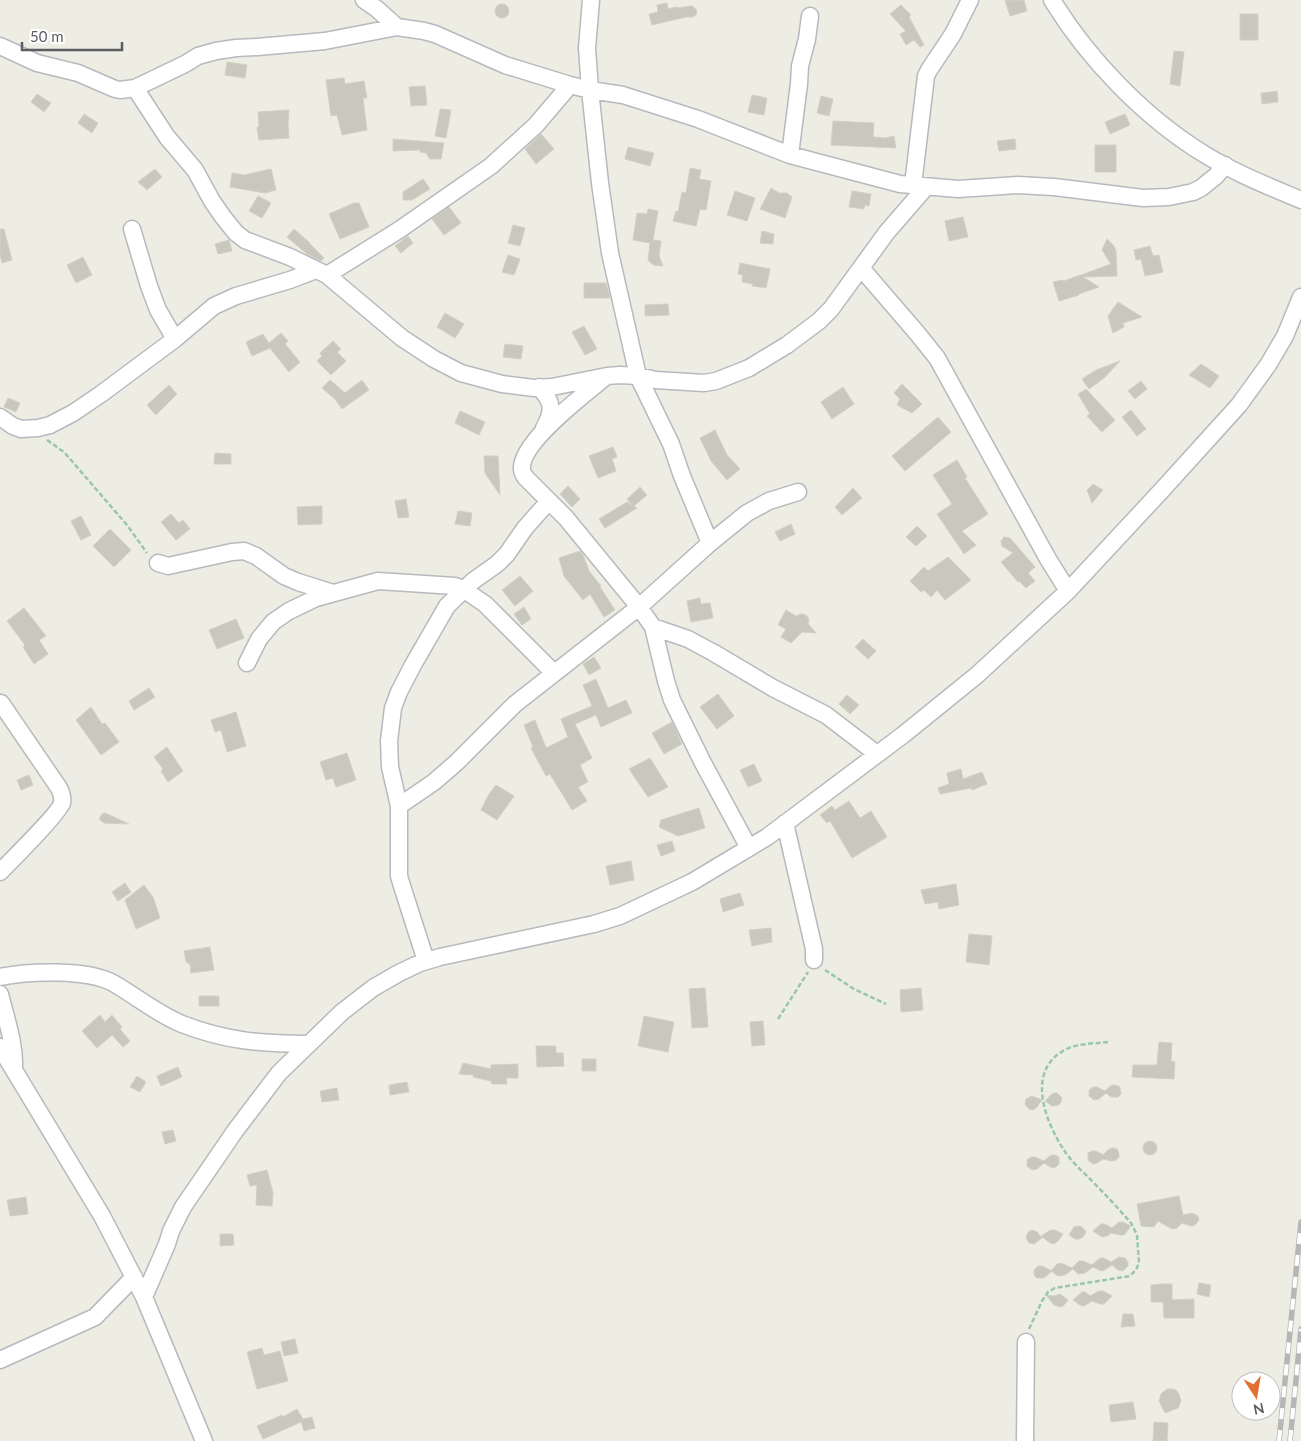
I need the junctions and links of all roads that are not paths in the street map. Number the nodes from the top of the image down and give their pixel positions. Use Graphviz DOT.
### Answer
graph roads {
  1 [pos="364,0"];
  2 [pos="591,0"];
  3 [pos="970,0"];
  4 [pos="1052,0"];
  5 [pos="810,16"];
  6 [pos="397,27"];
  7 [pos="0,46"];
  8 [pos="570,85"];
  9 [pos="135,88"];
  10 [pos="590,90"];
  11 [pos="790,156"];
  12 [pos="1225,165"];
  13 [pos="919,186"];
  14 [pos="1301,200"];
  15 [pos="132,229"];
  16 [pos="861,268"];
  17 [pos="321,272"];
  18 [pos="1301,297"];
  19 [pos="175,339"];
  20 [pos="607,376"];
  21 [pos="638,376"];
  22 [pos="539,388"];
  23 [pos="0,417"];
  24 [pos="541,434"];
  25 [pos="798,492"];
  26 [pos="549,501"];
  27 [pos="710,543"];
  28 [pos="158,563"];
  29 [pos="463,589"];
  30 [pos="1068,591"];
  31 [pos="333,593"];
  32 [pos="639,607"];
  33 [pos="653,627"];
  34 [pos="247,663"];
  35 [pos="554,673"];
  36 [pos="0,703"];
  37 [pos="877,754"];
  38 [pos="399,806"];
  39 [pos="785,823"];
  40 [pos="749,848"];
  41 [pos="0,872"];
  42 [pos="814,960"];
  43 [pos="426,961"];
  44 [pos="0,976"];
  45 [pos="0,994"];
  46 [pos="308,1044"];
  47 [pos="0,1047"];
  48 [pos="14,1070"];
  49 [pos="134,1277"];
  50 [pos="144,1297"];
  51 [pos="1026,1342"];
  52 [pos="0,1360"];
  53 [pos="204,1441"];
  54 [pos="1025,1441"];
  1 -- 6 [label="street"];
  2 -- 10 [label="street"];
  3 -- 13 [label="street"];
  4 -- 12 [label="street"];
  5 -- 11 [label="street"];
  6 -- 8 [label="street"];
  6 -- 9 [label="street"];
  7 -- 9 [label="street"];
  8 -- 10 [label="street"];
  8 -- 17 [label="street"];
  9 -- 17 [label="street"];
  10 -- 11 [label="street"];
  10 -- 21 [label="street"];
  11 -- 13 [label="street"];
  12 -- 13 [label="street"];
  12 -- 14 [label="street"];
  13 -- 16 [label="street"];
  15 -- 19 [label="street"];
  16 -- 21 [label="street"];
  16 -- 30 [label="street"];
  17 -- 19 [label="street"];
  17 -- 22 [label="street"];
  18 -- 30 [label="street"];
  19 -- 23 [label="street"];
  20 -- 21 [label="street"];
  20 -- 22 [label="street"];
  20 -- 24 [label="street"];
  21 -- 27 [label="street"];
  22 -- 24 [label="street"];
  24 -- 26 [label="street"];
  25 -- 27 [label="street"];
  26 -- 29 [label="street"];
  26 -- 32 [label="street"];
  27 -- 32 [label="street"];
  28 -- 31 [label="street"];
  29 -- 31 [label="street"];
  29 -- 35 [label="street"];
  29 -- 38 [label="street"];
  30 -- 37 [label="street"];
  31 -- 34 [label="street"];
  32 -- 33 [label="street"];
  32 -- 35 [label="street"];
  33 -- 37 [label="street"];
  33 -- 40 [label="street"];
  35 -- 38 [label="street"];
  36 -- 41 [label="street"];
  37 -- 39 [label="street"];
  38 -- 43 [label="street"];
  39 -- 40 [label="street"];
  39 -- 42 [label="street"];
  40 -- 43 [label="street"];
  43 -- 46 [label="street"];
  44 -- 46 [label="street"];
  45 -- 48 [label="street"];
  46 -- 50 [label="street"];
  47 -- 48 [label="street"];
  48 -- 49 [label="street"];
  49 -- 50 [label="street"];
  49 -- 52 [label="street"];
  50 -- 53 [label="street"];
  51 -- 54 [label="street"];
}
